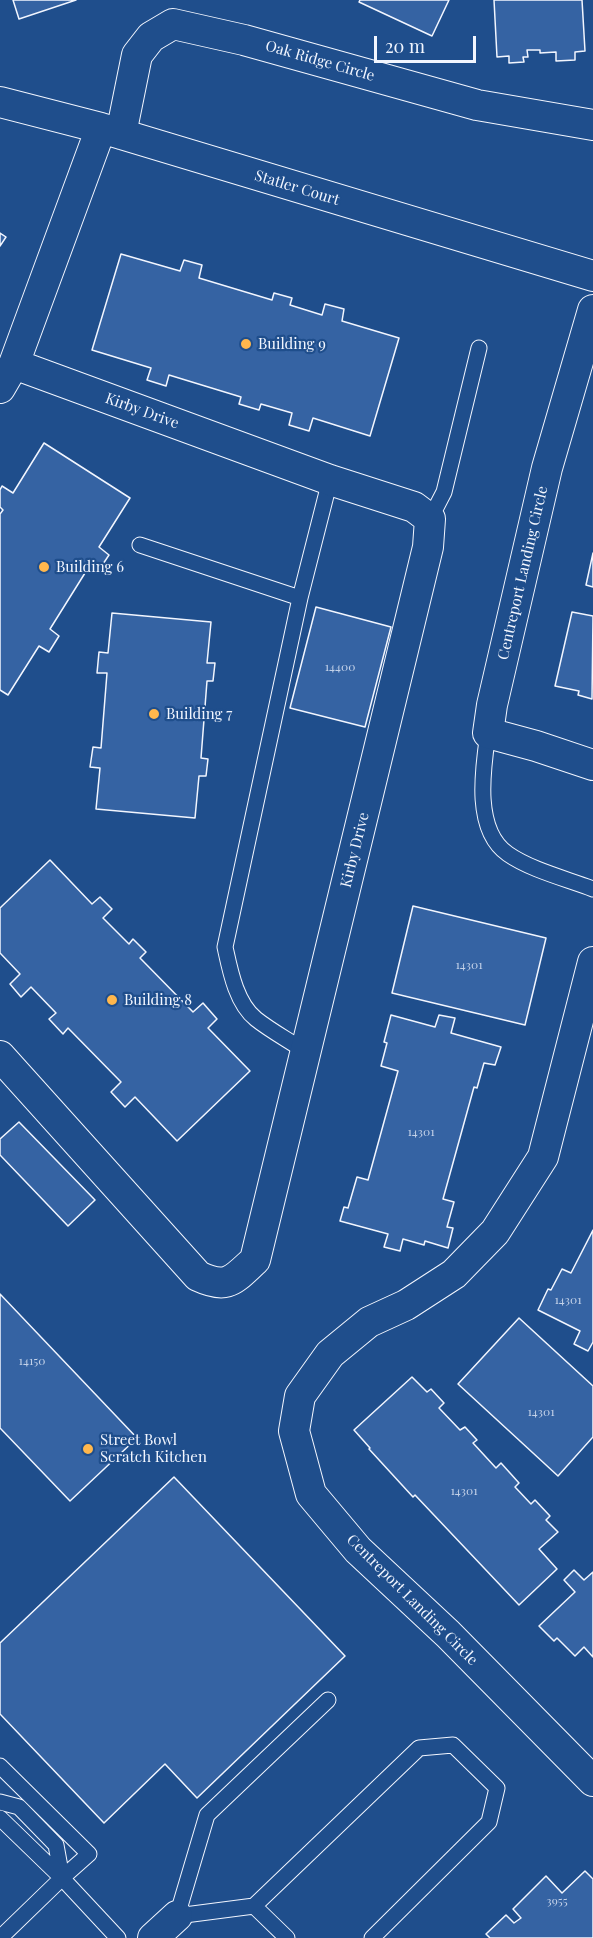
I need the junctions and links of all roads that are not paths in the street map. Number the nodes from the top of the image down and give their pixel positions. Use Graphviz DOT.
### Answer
graph roads {
  1 [pos="0,102"];
  2 [pos="593,125"];
  3 [pos="111,131"];
  4 [pos="593,276"];
  5 [pos="593,310"];
  6 [pos="479,348"];
  7 [pos="7,376"];
  8 [pos="330,480"];
  9 [pos="430,519"];
  10 [pos="140,545"];
  11 [pos="300,598"];
  12 [pos="489,733"];
  13 [pos="593,765"];
  14 [pos="593,889"];
  15 [pos="593,962"];
  16 [pos="306,1052"];
  17 [pos="0,1056"];
  18 [pos="328,1700"];
  19 [pos="0,1766"];
  20 [pos="593,1781"];
  21 [pos="0,1802"];
  22 [pos="0,1818"];
  23 [pos="62,1878"];
  24 [pos="254,1906"];
  25 [pos="177,1916"];
  26 [pos="0,1938"];
  27 [pos="118,1938"];
  28 [pos="153,1938"];
  29 [pos="287,1938"];
  30 [pos="372,1938"];
  1 -- 3 [label="street, Statler Court"];
  2 -- 3 [label="street, Oak Ridge Circle"];
  3 -- 4 [label="street, Statler Court"];
  3 -- 7 [label="street, Kirby Drive"];
  5 -- 12 [label="street, Centreport Landing Circle"];
  6 -- 9 [label="lane"];
  7 -- 8 [label="street, Kirby Drive"];
  8 -- 9 [label="street, Kirby Drive"];
  8 -- 11 [label="lane"];
  9 -- 16 [label="street, Kirby Drive"];
  10 -- 11 [label="lane"];
  11 -- 16 [label="lane"];
  12 -- 13 [label="street"];
  12 -- 14 [label="lane"];
  15 -- 20 [label="street, Centreport Landing Circle"];
  16 -- 17 [label="street, Kirby Drive"];
  18 -- 25 [label="lane"];
  19 -- 23 [label="lane"];
  21 -- 23 [label="lane"];
  22 -- 23 [label="lane"];
  23 -- 26 [label="lane"];
  23 -- 27 [label="lane"];
  24 -- 25 [label="lane"];
  24 -- 29 [label="lane"];
  24 -- 30 [label="lane"];
  25 -- 28 [label="street"];
}
